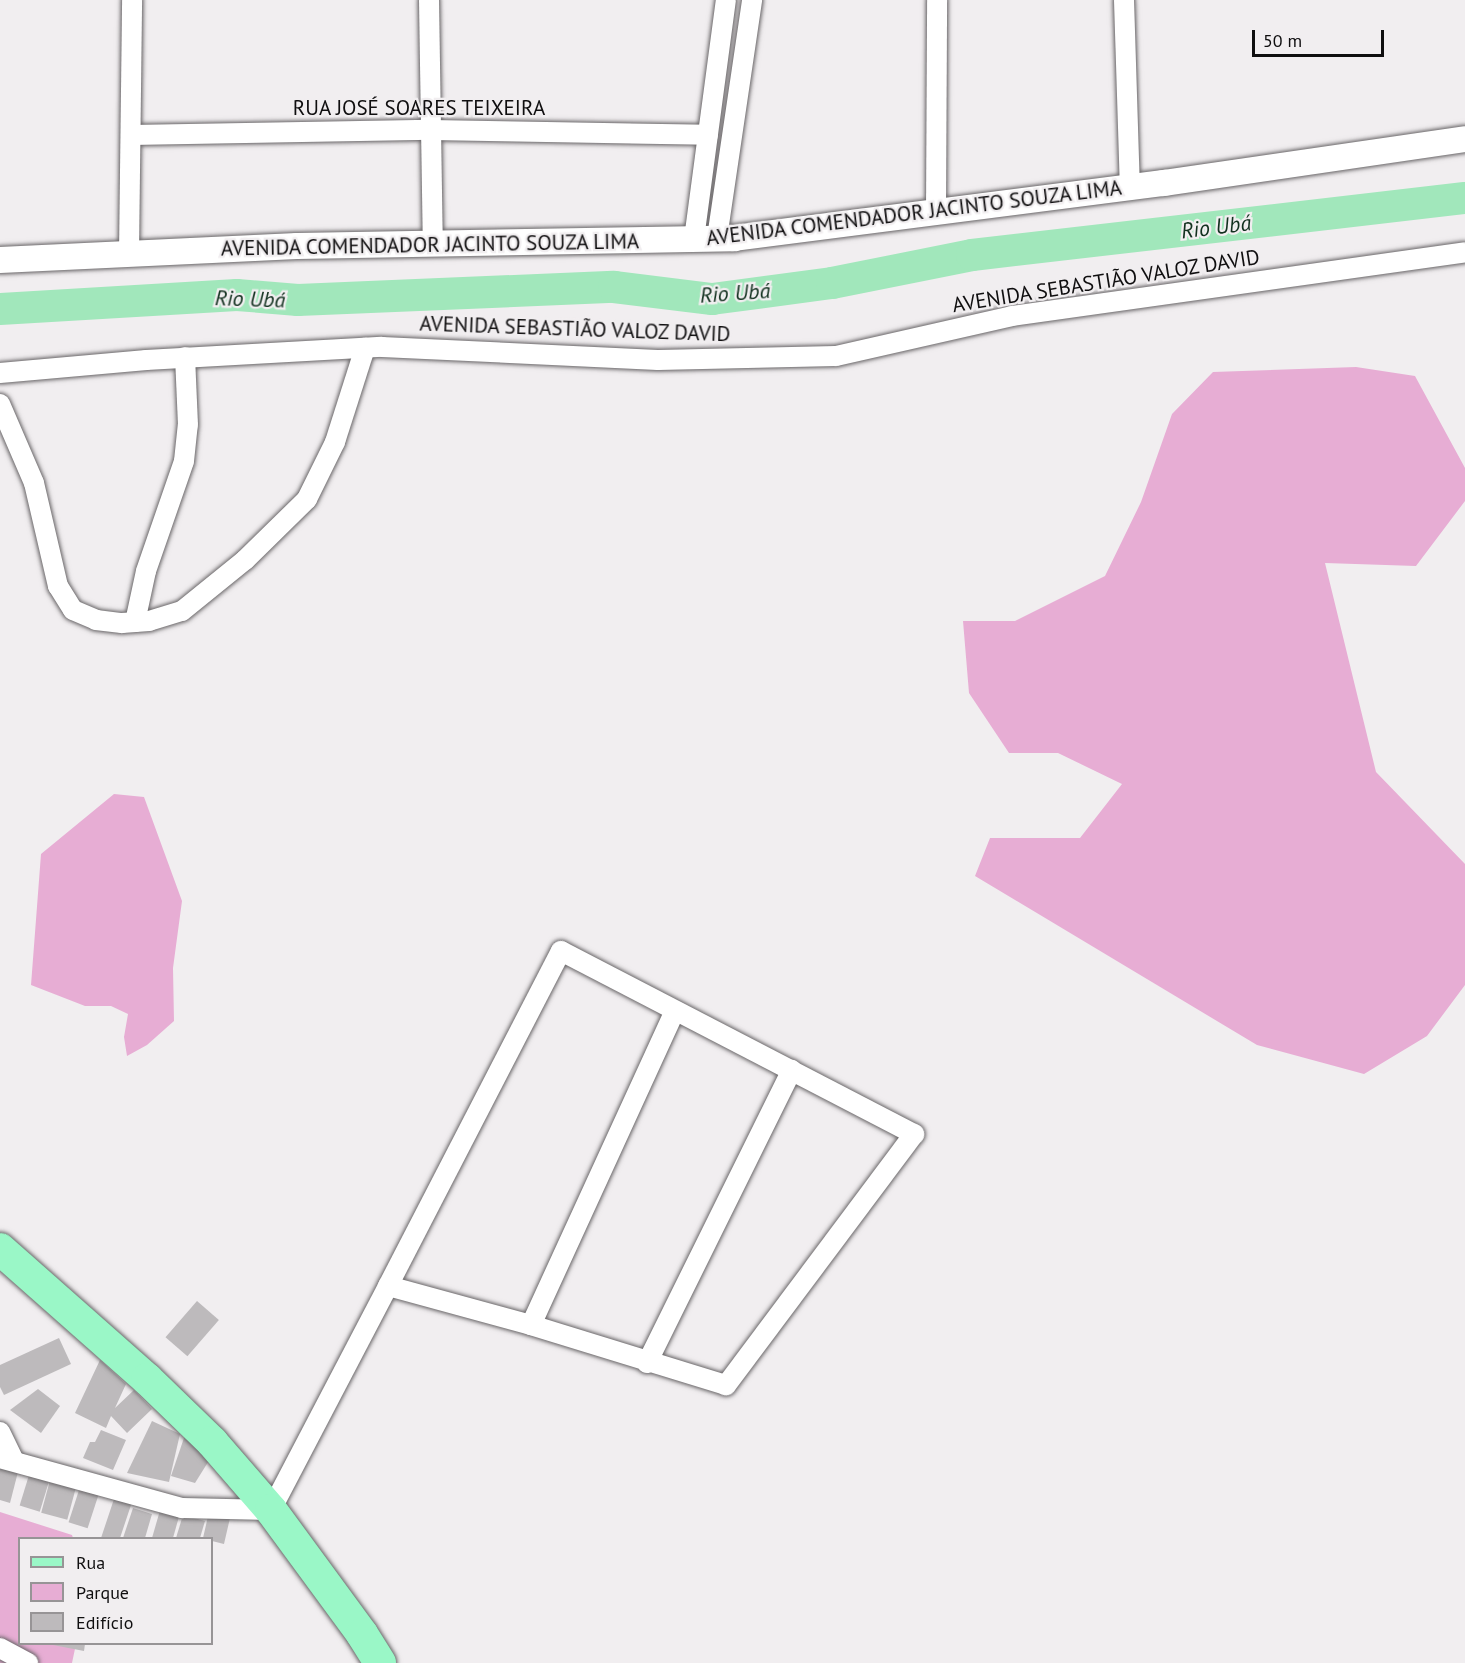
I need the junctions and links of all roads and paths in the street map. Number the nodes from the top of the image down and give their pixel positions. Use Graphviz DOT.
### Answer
graph roads {
  1 [pos="132,0"];
  2 [pos="429,0"];
  3 [pos="726,0"];
  4 [pos="752,0"];
  5 [pos="937,0"];
  6 [pos="1124,0"];
  7 [pos="431,130"];
  8 [pos="131,135"];
  9 [pos="708,135"];
  10 [pos="1465,139"];
  11 [pos="1130,187"];
  12 [pos="936,212"];
  13 [pos="706,238"];
  14 [pos="433,244"];
  15 [pos="1465,252"];
  16 [pos="129,254"];
  17 [pos="0,260"];
  18 [pos="365,348"];
  19 [pos="185,357"];
  20 [pos="0,373"];
  21 [pos="0,404"];
  22 [pos="135,622"];
  23 [pos="675,1011"];
  24 [pos="792,1070"];
  25 [pos="0,1249"];
  26 [pos="388,1286"];
  27 [pos="531,1325"];
  28 [pos="647,1363"];
  29 [pos="0,1431"];
  30 [pos="7,1460"];
  31 [pos="271,1510"];
  32 [pos="0,1648"];
  33 [pos="28,1663"];
  34 [pos="380,1663"];
  1 -- 8 [label="street"];
  2 -- 7 [label="street"];
  3 -- 9 [label="street"];
  4 -- 13 [label="street"];
  5 -- 12 [label="street"];
  6 -- 11 [label="street"];
  7 -- 8 [label="street, RUA JOSÉ SOARES TEIXEIRA"];
  7 -- 9 [label="street, RUA JOSÉ SOARES TEIXEIRA"];
  7 -- 14 [label="street"];
  8 -- 16 [label="street"];
  9 -- 13 [label="street"];
  10 -- 11 [label="street, AVENIDA COMENDADOR JACINTO SOUZA LIMA"];
  11 -- 12 [label="street, AVENIDA COMENDADOR JACINTO SOUZA LIMA"];
  12 -- 13 [label="street, AVENIDA COMENDADOR JACINTO SOUZA LIMA"];
  13 -- 14 [label="street, AVENIDA COMENDADOR JACINTO SOUZA LIMA"];
  14 -- 16 [label="street, AVENIDA COMENDADOR JACINTO SOUZA LIMA"];
  15 -- 18 [label="street, AVENIDA SEBASTIÃO VALOZ DAVID"];
  16 -- 17 [label="street, AVENIDA COMENDADOR JACINTO SOUZA LIMA"];
  18 -- 19 [label="street, AVENIDA SEBASTIÃO VALOZ DAVID"];
  18 -- 22 [label="street"];
  19 -- 20 [label="street, AVENIDA SEBASTIÃO VALOZ DAVID"];
  19 -- 22 [label="street"];
  21 -- 22 [label="street"];
  23 -- 24 [label="street"];
  23 -- 26 [label="street"];
  23 -- 27 [label="street"];
  24 -- 28 [label="street"];
  24 -- 28 [label="street"];
  25 -- 31 [label="main road"];
  26 -- 27 [label="street"];
  26 -- 31 [label="street"];
  27 -- 28 [label="street"];
  29 -- 30 [label="street"];
  30 -- 31 [label="street"];
  31 -- 34 [label="main road"];
  32 -- 33 [label="street"];
}
